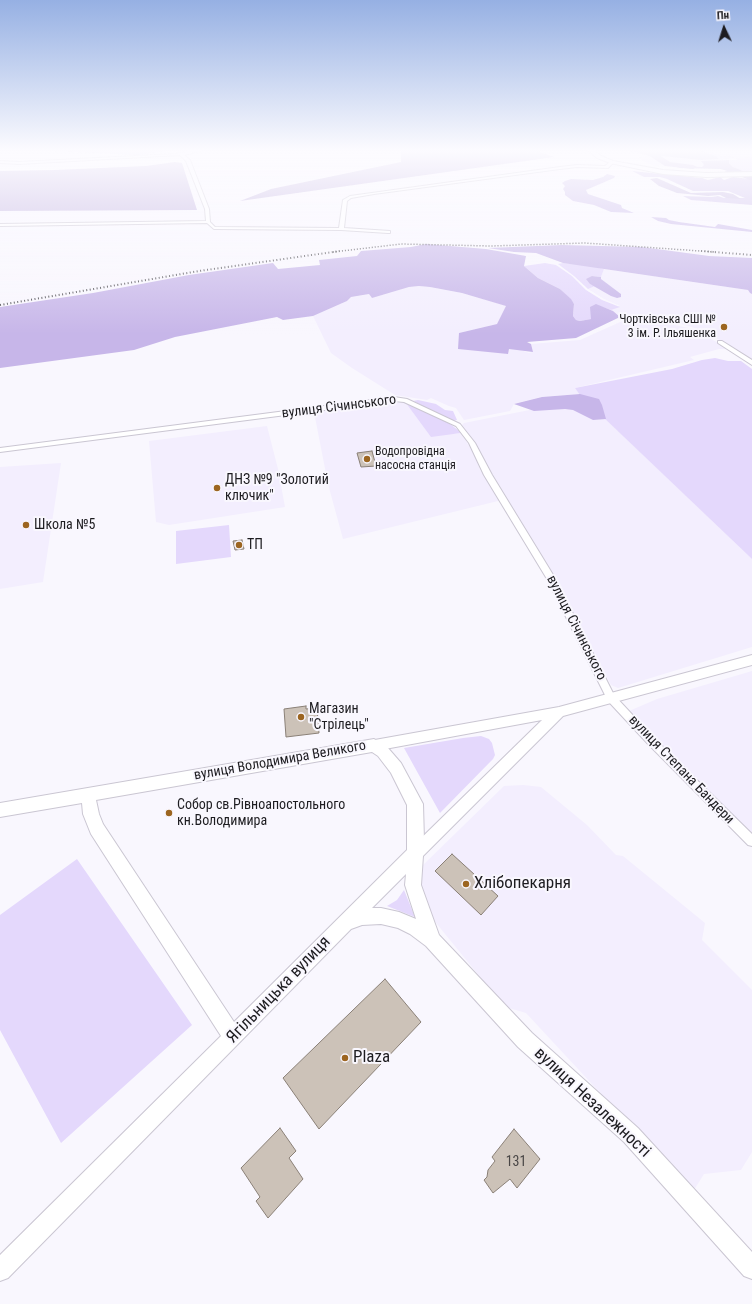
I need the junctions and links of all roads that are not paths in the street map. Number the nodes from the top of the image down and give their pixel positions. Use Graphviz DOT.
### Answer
graph roads {
  1 [pos="207,212"];
  2 [pos="343,212"];
  3 [pos="208,222"];
  4 [pos="0,225"];
  5 [pos="341,230"];
  6 [pos="388,232"];
  7 [pos="720,342"];
  8 [pos="752,363"];
  9 [pos="0,450"];
  10 [pos="752,660"];
  11 [pos="611,698"];
  12 [pos="559,712"];
  13 [pos="374,745"];
  14 [pos="88,795"];
  15 [pos="0,810"];
  16 [pos="752,841"];
  17 [pos="415,854"];
  18 [pos="345,923"];
  19 [pos="432,940"];
  20 [pos="233,1037"];
  21 [pos="752,1268"];
  22 [pos="0,1270"];
  1 -- 3 [label="street"];
  2 -- 5 [label="street"];
  3 -- 4 [label="street"];
  3 -- 5 [label="street"];
  5 -- 6 [label="street"];
  7 -- 8 [label="street"];
  9 -- 11 [label="street, вулиця Січинського"];
  10 -- 11 [label="street, вулиця Степана Бандери"];
  11 -- 12 [label="street, вулиця Степана Бандери"];
  11 -- 16 [label="street, вулиця Степана Бандери"];
  12 -- 13 [label="street, вулиця Володимира Великого"];
  12 -- 17 [label="street, Ягільницька вулиця"];
  13 -- 14 [label="main road, вулиця Володимира Великого"];
  13 -- 17 [label="main road, вулиця Незалежності"];
  14 -- 15 [label="main road, вулиця Володимира Великого"];
  14 -- 20 [label="main road"];
  17 -- 18 [label="main road, Ягільницька вулиця"];
  17 -- 19 [label="main road, вулиця Незалежності"];
  18 -- 19 [label="main road, вулиця Незалежності"];
  18 -- 20 [label="main road, Ягільницька вулиця"];
  19 -- 21 [label="main road, вулиця Незалежності"];
  20 -- 22 [label="main road, Ягільницька вулиця"];
}
